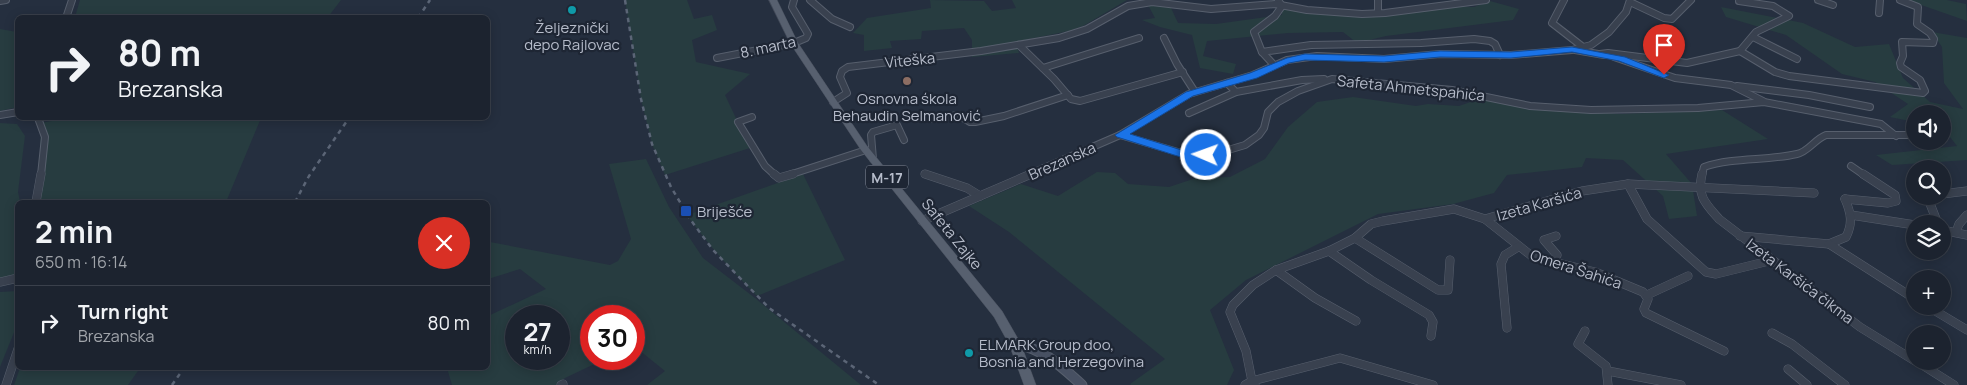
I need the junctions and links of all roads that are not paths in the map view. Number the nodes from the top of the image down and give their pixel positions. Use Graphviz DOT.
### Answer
graph roads {
  1 [pos="6,0"];
  2 [pos="72,0"];
  3 [pos="773,0"];
  4 [pos="794,0"];
  5 [pos="810,0"];
  6 [pos="1378,0"];
  7 [pos="1445,0"];
  8 [pos="1486,0"];
  9 [pos="1564,0"];
  10 [pos="1691,0"];
  11 [pos="1818,0"];
  12 [pos="1880,0"];
  13 [pos="1900,0"];
  14 [pos="0,1"];
  15 [pos="1630,1"];
  16 [pos="1739,1"];
  17 [pos="1178,3"];
  18 [pos="1280,3"];
  19 [pos="1452,4"];
  20 [pos="1833,5"];
  21 [pos="1378,13"];
  22 [pos="1879,13"];
  23 [pos="67,15"];
  24 [pos="850,26"];
  25 [pos="1753,37"];
  26 [pos="1139,38"];
  27 [pos="1164,38"];
  28 [pos="794,43"];
  29 [pos="1019,45"];
  30 [pos="1583,47"];
  31 [pos="1572,50"];
  32 [pos="1740,51"];
  33 [pos="1262,52"];
  34 [pos="1600,54"];
  35 [pos="1500,55"];
  36 [pos="717,58"];
  37 [pos="1797,60"];
  38 [pos="1274,65"];
  39 [pos="1043,68"];
  40 [pos="1183,72"];
  41 [pos="1332,79"];
  42 [pos="1227,83"];
  43 [pos="1732,85"];
  44 [pos="1195,92"];
  45 [pos="1236,92"];
  46 [pos="1068,95"];
  47 [pos="833,102"];
  48 [pos="1764,102"];
  49 [pos="1870,106"];
  50 [pos="15,112"];
  51 [pos="1189,113"];
  52 [pos="0,115"];
  53 [pos="752,117"];
  54 [pos="933,119"];
  55 [pos="39,120"];
  56 [pos="1120,135"];
  57 [pos="1906,135"];
  58 [pos="1896,136"];
  59 [pos="904,140"];
  60 [pos="866,150"];
  61 [pos="873,159"];
  62 [pos="1851,166"];
  63 [pos="924,174"];
  64 [pos="1628,184"];
  65 [pos="1700,188"];
  66 [pos="1967,191"];
  67 [pos="1814,193"];
  68 [pos="1951,193"];
  69 [pos="980,196"];
  70 [pos="36,200"];
  71 [pos="1852,215"];
  72 [pos="1967,215"];
  73 [pos="1486,218"];
  74 [pos="922,221"];
  75 [pos="1906,224"];
  76 [pos="1951,231"];
  77 [pos="1956,232"];
  78 [pos="1967,235"];
  79 [pos="1556,236"];
  80 [pos="1740,236"];
  81 [pos="1355,238"];
  82 [pos="1829,244"];
  83 [pos="1518,247"];
  84 [pos="1329,251"];
  85 [pos="1450,260"];
  86 [pos="1773,260"];
  87 [pos="1544,261"];
  88 [pos="1276,270"];
  89 [pos="1688,276"];
  90 [pos="15,279"];
  91 [pos="0,282"];
  92 [pos="1906,293"];
  93 [pos="1647,295"];
  94 [pos="1942,315"];
  95 [pos="1356,321"];
  96 [pos="1507,328"];
  97 [pos="1967,330"];
  98 [pos="1586,331"];
  99 [pos="1772,333"];
  100 [pos="1431,336"];
  101 [pos="1015,344"];
  102 [pos="1724,351"];
  103 [pos="1906,355"];
  104 [pos="15,358"];
  105 [pos="1788,369"];
  106 [pos="1930,370"];
  107 [pos="1608,371"];
  108 [pos="1251,384"];
  109 [pos="6,385"];
  110 [pos="1030,385"];
  111 [pos="1082,385"];
  112 [pos="1433,385"];
  113 [pos="1608,385"];
  114 [pos="1681,385"];
  115 [pos="1807,385"];
  116 [pos="1845,385"];
  117 [pos="1954,385"];
  1 -- 14 [label="street"];
  2 -- 23 [label="street"];
  3 -- 28 [label="main road, Safeta Zajke / M-17"];
  4 -- 28 [label="street, 8. marta"];
  5 -- 24 [label="street"];
  6 -- 21 [label="street"];
  7 -- 19 [label="street"];
  8 -- 19 [label="street, Viteška"];
  9 -- 30 [label="street"];
  10 -- 15 [label="street, Brezanska"];
  11 -- 20 [label="street"];
  12 -- 22 [label="street"];
  13 -- 32 [label="street"];
  15 -- 30 [label="street, Brezanska"];
  16 -- 25 [label="street"];
  17 -- 18 [label="street, Viteška"];
  17 -- 29 [label="street, Viteška"];
  18 -- 21 [label="street, Viteška"];
  18 -- 33 [label="street"];
  19 -- 21 [label="street, Viteška"];
  25 -- 32 [label="street"];
  25 -- 37 [label="street"];
  26 -- 39 [label="street"];
  27 -- 40 [label="street"];
  28 -- 36 [label="street, 8. marta"];
  28 -- 47 [label="main road, Safeta Zajke / M-17"];
  29 -- 39 [label="street"];
  29 -- 47 [label="street, Viteška"];
  30 -- 31 [label="street, Brezanska"];
  31 -- 34 [label="street, Safeta Ahmetspahića"];
  31 -- 35 [label="street, Brezanska"];
  32 -- 34 [label="street"];
  33 -- 35 [label="street"];
  33 -- 38 [label="street"];
  34 -- 43 [label="street, Safeta Ahmetspahića"];
  35 -- 38 [label="street, Brezanska"];
  38 -- 42 [label="street, Brezanska"];
  39 -- 46 [label="street"];
  40 -- 44 [label="street"];
  40 -- 46 [label="street"];
  41 -- 45 [label="street"];
  41 -- 48 [label="street, Safeta Ahmetspahića"];
  41 -- 56 [label="street, Safeta Ahmetspahića"];
  42 -- 44 [label="street, Brezanska"];
  42 -- 45 [label="street"];
  43 -- 48 [label="street, Safeta Ahmetspahića"];
  43 -- 49 [label="street"];
  44 -- 56 [label="street, Brezanska"];
  45 -- 51 [label="street"];
  46 -- 54 [label="street"];
  47 -- 60 [label="main road, Safeta Zajke / M-17"];
  48 -- 58 [label="street, Safeta Ahmetspahića"];
  50 -- 52 [label="street"];
  53 -- 60 [label="street"];
  55 -- 70 [label="street"];
  56 -- 69 [label="street, Brezanska"];
  57 -- 58 [label="street"];
  58 -- 65 [label="street"];
  59 -- 61 [label="street"];
  60 -- 61 [label="main road, Safeta Zajke / M-17"];
  61 -- 74 [label="main road, Safeta Zajke / M-17"];
  62 -- 71 [label="street"];
  63 -- 69 [label="street"];
  64 -- 65 [label="street, Izeta Karšića"];
  64 -- 73 [label="street, Izeta Karšića"];
  64 -- 86 [label="street"];
  65 -- 67 [label="street"];
  65 -- 80 [label="street, Izeta Karšića čikma"];
  66 -- 68 [label="street"];
  69 -- 74 [label="street, Brezanska"];
  71 -- 75 [label="street"];
  71 -- 82 [label="street"];
  72 -- 77 [label="street"];
  73 -- 81 [label="street, Izeta Karšića"];
  73 -- 83 [label="street, Omera Šahića"];
  74 -- 101 [label="main road, Safeta Zajke / M-17"];
  76 -- 77 [label="street"];
  77 -- 78 [label="street"];
  79 -- 87 [label="street"];
  80 -- 82 [label="street"];
  80 -- 86 [label="street, Izeta Karšića čikma"];
  81 -- 84 [label="street, Izeta Karšića"];
  81 -- 85 [label="street"];
  82 -- 92 [label="street"];
  83 -- 87 [label="street, Omera Šahića"];
  83 -- 96 [label="street, Omera Šahića"];
  84 -- 88 [label="street, Izeta Karšića"];
  84 -- 100 [label="street"];
  86 -- 103 [label="street, Izeta Karšića čikma"];
  87 -- 93 [label="street, Omera Šahića"];
  88 -- 95 [label="street"];
  88 -- 108 [label="street, Izeta Karšića"];
  89 -- 93 [label="street"];
  90 -- 91 [label="street"];
  93 -- 102 [label="street"];
  94 -- 97 [label="street"];
  98 -- 107 [label="street"];
  99 -- 116 [label="street"];
  101 -- 110 [label="main road, M-17"];
  101 -- 111 [label="main road"];
  104 -- 109 [label="street"];
  105 -- 115 [label="street"];
  106 -- 117 [label="street, Izeta Karšića čikma"];
  107 -- 113 [label="street"];
  107 -- 114 [label="street"];
  108 -- 112 [label="street"];
}
